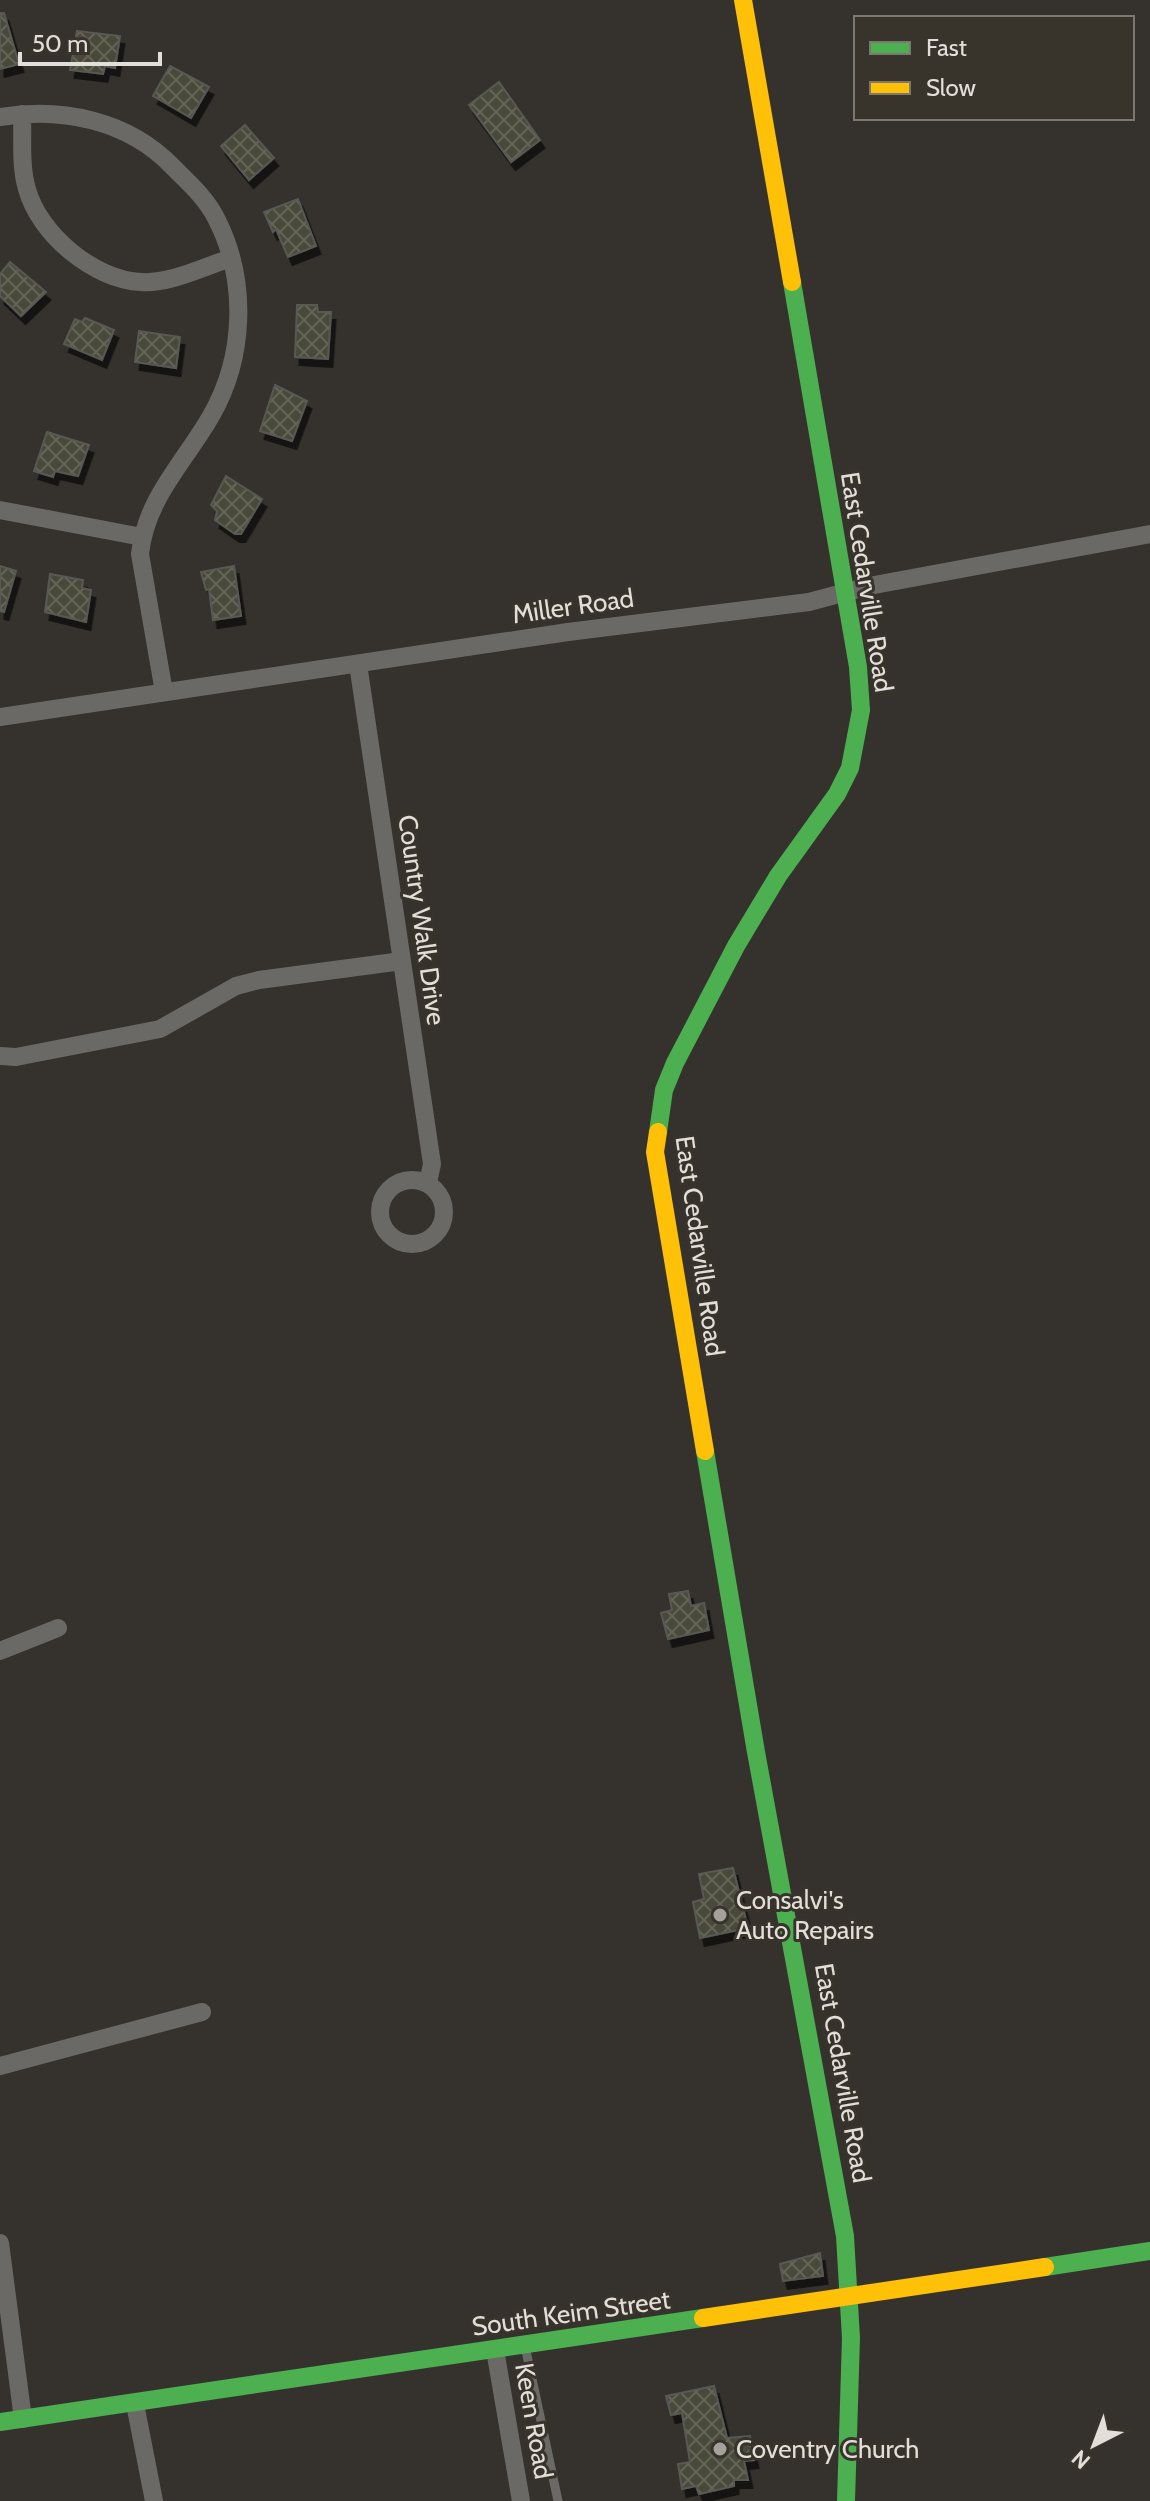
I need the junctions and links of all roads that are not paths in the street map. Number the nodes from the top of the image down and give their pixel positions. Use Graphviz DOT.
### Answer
graph roads {
  1 [pos="743,0"];
  2 [pos="22,114"];
  3 [pos="0,117"];
  4 [pos="231,258"];
  5 [pos="0,510"];
  6 [pos="1150,534"];
  7 [pos="142,537"];
  8 [pos="845,593"];
  9 [pos="358,664"];
  10 [pos="164,692"];
  11 [pos="0,717"];
  12 [pos="402,961"];
  13 [pos="0,1056"];
  14 [pos="428,1183"];
  15 [pos="58,1628"];
  16 [pos="0,1651"];
  17 [pos="202,2012"];
  18 [pos="0,2066"];
  19 [pos="0,2243"];
  20 [pos="1150,2251"];
  21 [pos="850,2296"];
  22 [pos="525,2346"];
  23 [pos="495,2350"];
  24 [pos="135,2404"];
  25 [pos="23,2419"];
  26 [pos="0,2422"];
  27 [pos="154,2501"];
  28 [pos="521,2501"];
  29 [pos="558,2501"];
  30 [pos="846,2501"];
  1 -- 8 [label="street, East Cedarville Road"];
  2 -- 3 [label="street"];
  2 -- 4 [label="street"];
  2 -- 4 [label="street"];
  4 -- 7 [label="street"];
  5 -- 7 [label="street"];
  6 -- 8 [label="street, Miller Road"];
  7 -- 10 [label="street"];
  8 -- 9 [label="street, Miller Road"];
  8 -- 21 [label="street, East Cedarville Road"];
  9 -- 10 [label="street, Miller Road"];
  9 -- 12 [label="street, Country Walk Drive"];
  10 -- 11 [label="street, Miller Road"];
  12 -- 13 [label="street"];
  12 -- 14 [label="street, Country Walk Drive"];
  15 -- 16 [label="street"];
  17 -- 18 [label="street"];
  19 -- 25 [label="street"];
  20 -- 21 [label="street, South Keim Street"];
  21 -- 22 [label="street, South Keim Street"];
  21 -- 30 [label="street, East Cedarville Road"];
  22 -- 23 [label="street, South Keim Street"];
  22 -- 29 [label="lane"];
  23 -- 24 [label="street, South Keim Street"];
  23 -- 28 [label="street, Keen Road"];
  24 -- 25 [label="street, South Keim Street"];
  24 -- 27 [label="street"];
  25 -- 26 [label="street, South Keim Street"];
}
